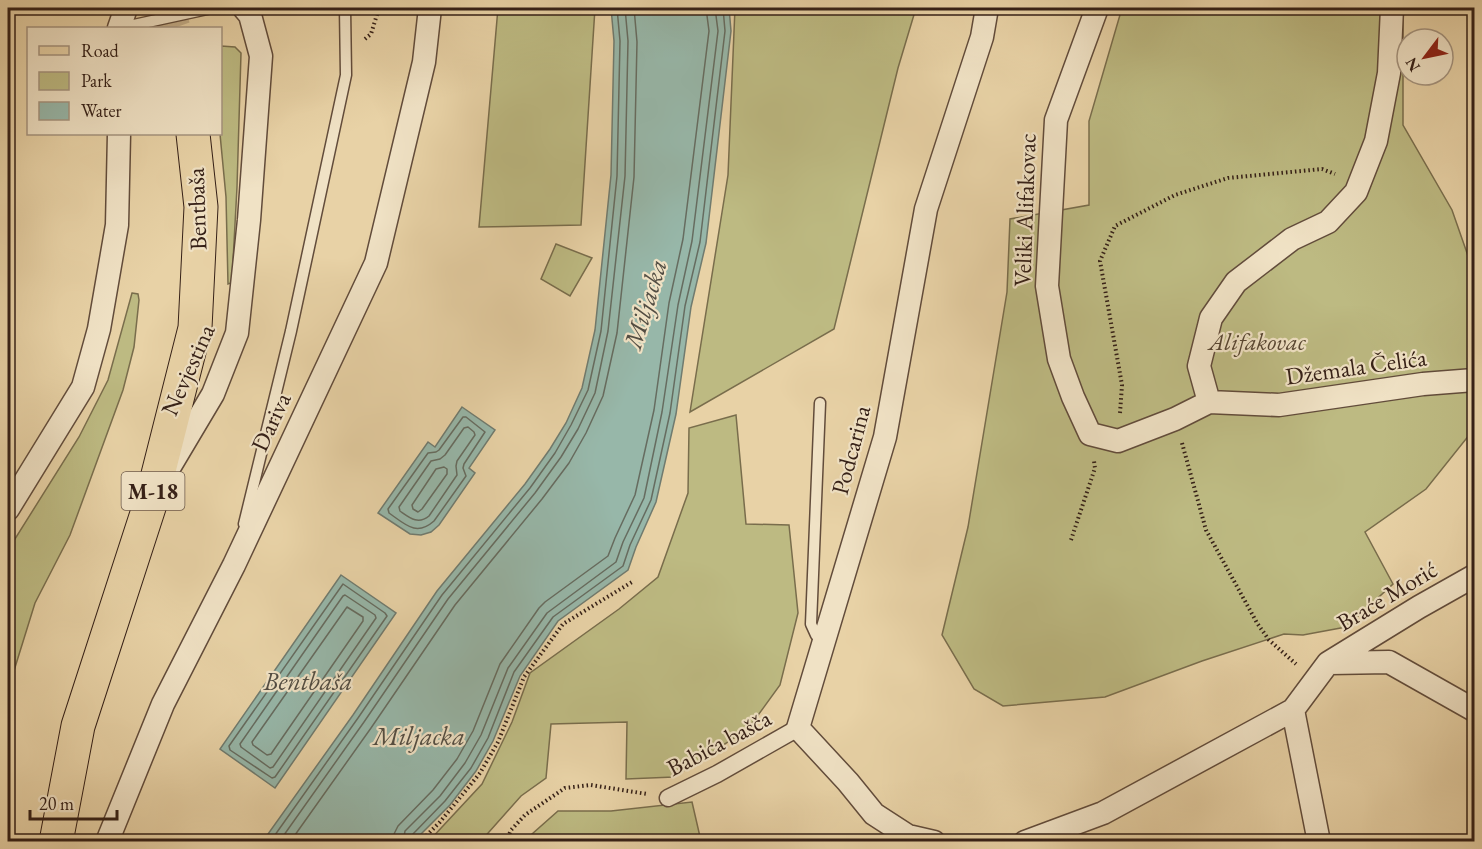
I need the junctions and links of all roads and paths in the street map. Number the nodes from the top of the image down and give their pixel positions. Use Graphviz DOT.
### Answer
graph roads {
  1 [pos="126,8"];
  2 [pos="212,8"];
  3 [pos="244,8"];
  4 [pos="345,8"];
  5 [pos="430,8"];
  6 [pos="987,8"];
  7 [pos="1097,8"];
  8 [pos="1392,8"];
  9 [pos="119,27"];
  10 [pos="124,27"];
  11 [pos="119,135"];
  12 [pos="193,135"];
  13 [pos="1356,192"];
  14 [pos="1474,380"];
  15 [pos="1209,402"];
  16 [pos="820,403"];
  17 [pos="1175,419"];
  18 [pos="1090,434"];
  19 [pos="1118,441"];
  20 [pos="152,498"];
  21 [pos="8,509"];
  22 [pos="1071,540"];
  23 [pos="234,566"];
  24 [pos="1474,576"];
  25 [pos="632,582"];
  26 [pos="823,644"];
  27 [pos="1322,672"];
  28 [pos="1293,710"];
  29 [pos="1474,710"];
  30 [pos="798,728"];
  31 [pos="668,798"];
  32 [pos="56,842"];
  33 [pos="107,842"];
  34 [pos="420,842"];
  35 [pos="506,842"];
  36 [pos="934,842"];
  37 [pos="1025,842"];
  38 [pos="1319,842"];
  1 -- 9 [label="street"];
  2 -- 10 [label="lane"];
  3 -- 20 [label="street, Nevjestina"];
  4 -- 23 [label="lane"];
  5 -- 23 [label="street, Dariva"];
  6 -- 26 [label="street, Podcarina"];
  7 -- 18 [label="street, Veliki Alifakovac"];
  8 -- 13 [label="street"];
  11 -- 21 [label="street"];
  12 -- 20 [label="main road, Bentbaša / M-18"];
  13 -- 15 [label="street"];
  13 -- 19 [label="path"];
  14 -- 15 [label="street, Džemala Čelića"];
  15 -- 17 [label="street"];
  16 -- 26 [label="lane"];
  17 -- 19 [label="street"];
  17 -- 27 [label="path"];
  18 -- 19 [label="street"];
  18 -- 22 [label="path"];
  20 -- 32 [label="main road, Bentbaša / M-18"];
  23 -- 33 [label="street, Dariva"];
  24 -- 27 [label="street, Braće Morić"];
  25 -- 34 [label="path"];
  26 -- 30 [label="street, Podcarina"];
  27 -- 28 [label="street"];
  27 -- 29 [label="street"];
  28 -- 37 [label="street"];
  28 -- 38 [label="street"];
  30 -- 31 [label="street, Babića bašča"];
  30 -- 36 [label="street"];
  31 -- 35 [label="path, Babića bašča"];
}
